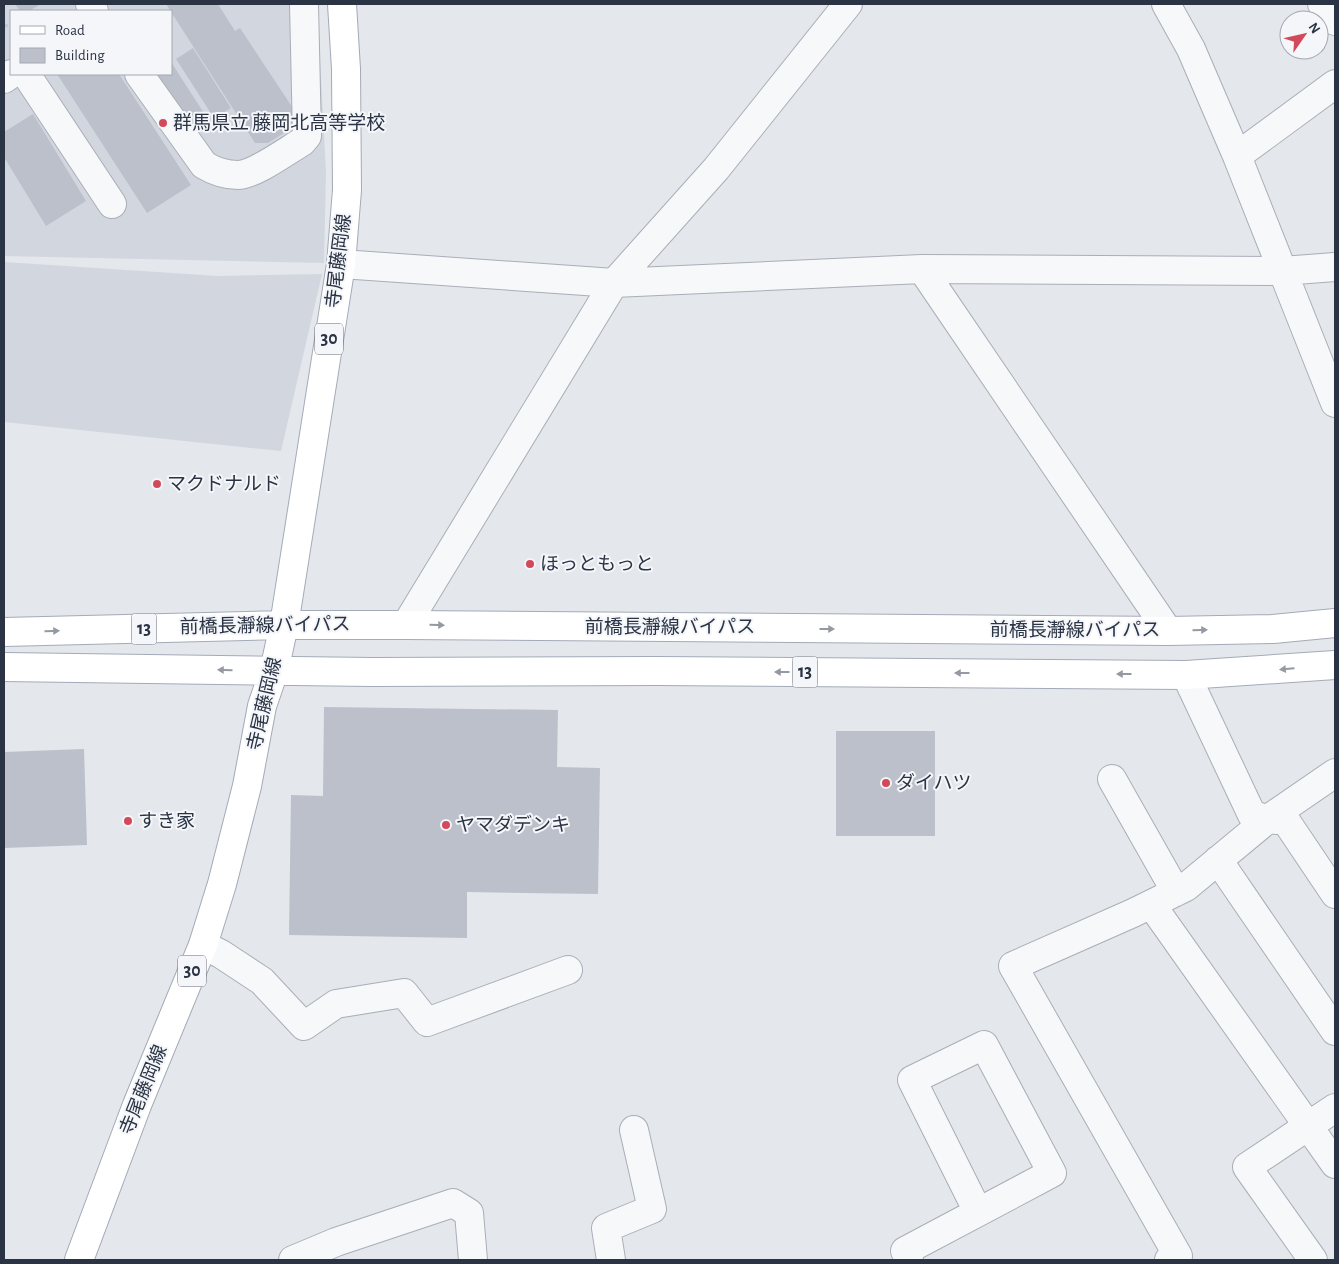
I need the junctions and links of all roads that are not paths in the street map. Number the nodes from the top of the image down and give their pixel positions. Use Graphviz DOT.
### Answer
graph roads {
  1 [pos="304,4"];
  2 [pos="342,4"];
  3 [pos="848,4"];
  4 [pos="1166,4"];
  5 [pos="27,75"];
  6 [pos="140,75"];
  7 [pos="1335,84"];
  8 [pos="1237,156"];
  9 [pos="112,204"];
  10 [pos="341,264"];
  11 [pos="1335,267"];
  12 [pos="922,269"];
  13 [pos="1282,270"];
  14 [pos="614,283"];
  15 [pos="1335,403"];
  16 [pos="1335,623"];
  17 [pos="284,625"];
  18 [pos="406,625"];
  19 [pos="1168,631"];
  20 [pos="4,632"];
  21 [pos="1335,665"];
  22 [pos="4,667"];
  23 [pos="274,671"];
  24 [pos="1186,675"];
  25 [pos="1335,773"];
  26 [pos="1112,779"];
  27 [pos="1268,819"];
  28 [pos="1218,860"];
  29 [pos="1176,892"];
  30 [pos="1335,893"];
  31 [pos="1151,904"];
  32 [pos="202,945"];
  33 [pos="568,970"];
  34 [pos="1335,1031"];
  35 [pos="1335,1108"];
  36 [pos="1309,1125"];
  37 [pos="634,1130"];
  38 [pos="1335,1164"];
  39 [pos="978,1212"];
  40 [pos="79,1260"];
  41 [pos="293,1260"];
  42 [pos="473,1260"];
  43 [pos="612,1260"];
  44 [pos="909,1260"];
  45 [pos="1169,1260"];
  46 [pos="1313,1260"];
  1 -- 6 [label="street"];
  2 -- 10 [label="main road, 寺尾藤岡線 / 30"];
  3 -- 14 [label="street"];
  4 -- 8 [label="street"];
  5 -- 9 [label="street"];
  7 -- 8 [label="street"];
  8 -- 13 [label="street"];
  10 -- 14 [label="street"];
  10 -- 17 [label="main road, 寺尾藤岡線 / 30"];
  11 -- 13 [label="street"];
  12 -- 13 [label="street"];
  12 -- 14 [label="street"];
  12 -- 19 [label="street"];
  13 -- 15 [label="street"];
  14 -- 18 [label="street"];
  19 -- 16 [label="main road, 前橋長瀞線バイパス / 13, one-way"];
  17 -- 18 [label="main road, 前橋長瀞線バイパス / 13"];
  20 -- 17 [label="main road, 前橋長瀞線バイパス / 13, one-way"];
  17 -- 23 [label="main road, 寺尾藤岡線 / 30"];
  18 -- 19 [label="main road, 前橋長瀞線バイパス / 13, one-way"];
  21 -- 24 [label="main road, 13, one-way"];
  23 -- 22 [label="main road, 13, one-way"];
  24 -- 23 [label="main road, 13, one-way"];
  23 -- 32 [label="main road, 寺尾藤岡線 / 30"];
  24 -- 27 [label="street"];
  25 -- 27 [label="street"];
  26 -- 29 [label="street"];
  27 -- 28 [label="street"];
  27 -- 30 [label="street"];
  28 -- 29 [label="street"];
  28 -- 34 [label="street"];
  29 -- 31 [label="street"];
  31 -- 36 [label="street"];
  31 -- 45 [label="street"];
  32 -- 33 [label="street"];
  32 -- 40 [label="main road, 寺尾藤岡線 / 30"];
  35 -- 36 [label="street"];
  36 -- 38 [label="street"];
  36 -- 46 [label="street"];
  37 -- 43 [label="street"];
  39 -- 39 [label="street"];
  39 -- 44 [label="street"];
  41 -- 42 [label="street"];
}
